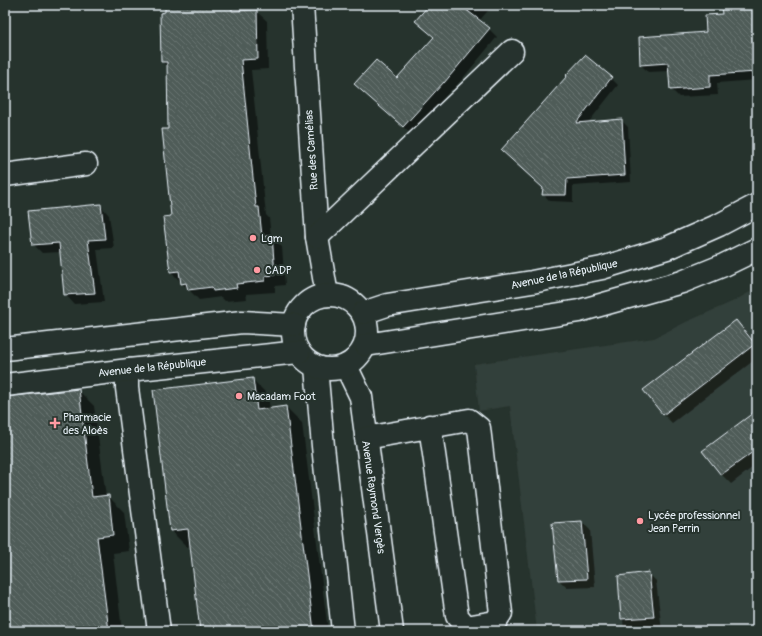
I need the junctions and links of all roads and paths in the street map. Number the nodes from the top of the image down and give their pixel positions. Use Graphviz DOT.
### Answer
graph roads {
  1 [pos="302,5"];
  2 [pos="512,51"];
  3 [pos="86,164"];
  4 [pos="5,175"];
  5 [pos="757,205"];
  6 [pos="317,238"];
  7 [pos="757,249"];
  8 [pos="327,295"];
  9 [pos="363,314"];
  10 [pos="294,325"];
  11 [pos="366,345"];
  12 [pos="5,349"];
  13 [pos="299,352"];
  14 [pos="346,366"];
  15 [pos="316,367"];
  16 [pos="129,370"];
  17 [pos="5,385"];
  18 [pos="430,426"];
  19 [pos="366,438"];
  20 [pos="159,631"];
  21 [pos="343,631"];
  22 [pos="392,631"];
  1 -- 6 [label="main road, Rue des Camélias"];
  2 -- 6 [label="main road"];
  3 -- 4 [label="main road"];
  5 -- 9 [label="main road, Avenue de la République"];
  6 -- 8 [label="main road, Rue des Camélias"];
  7 -- 11 [label="main road"];
  8 -- 9 [label="main road"];
  8 -- 10 [label="main road"];
  9 -- 11 [label="main road"];
  10 -- 12 [label="main road"];
  10 -- 13 [label="main road"];
  11 -- 14 [label="main road"];
  13 -- 15 [label="main road"];
  13 -- 16 [label="main road, Avenue de la République"];
  14 -- 15 [label="main road"];
  14 -- 19 [label="main road, Avenue Raymond Vergès"];
  15 -- 21 [label="main road"];
  16 -- 17 [label="main road, Avenue de la République"];
  16 -- 20 [label="main road"];
  18 -- 18 [label="main road"];
  18 -- 19 [label="main road"];
  19 -- 22 [label="main road, Avenue Raymond Vergès"];
}
